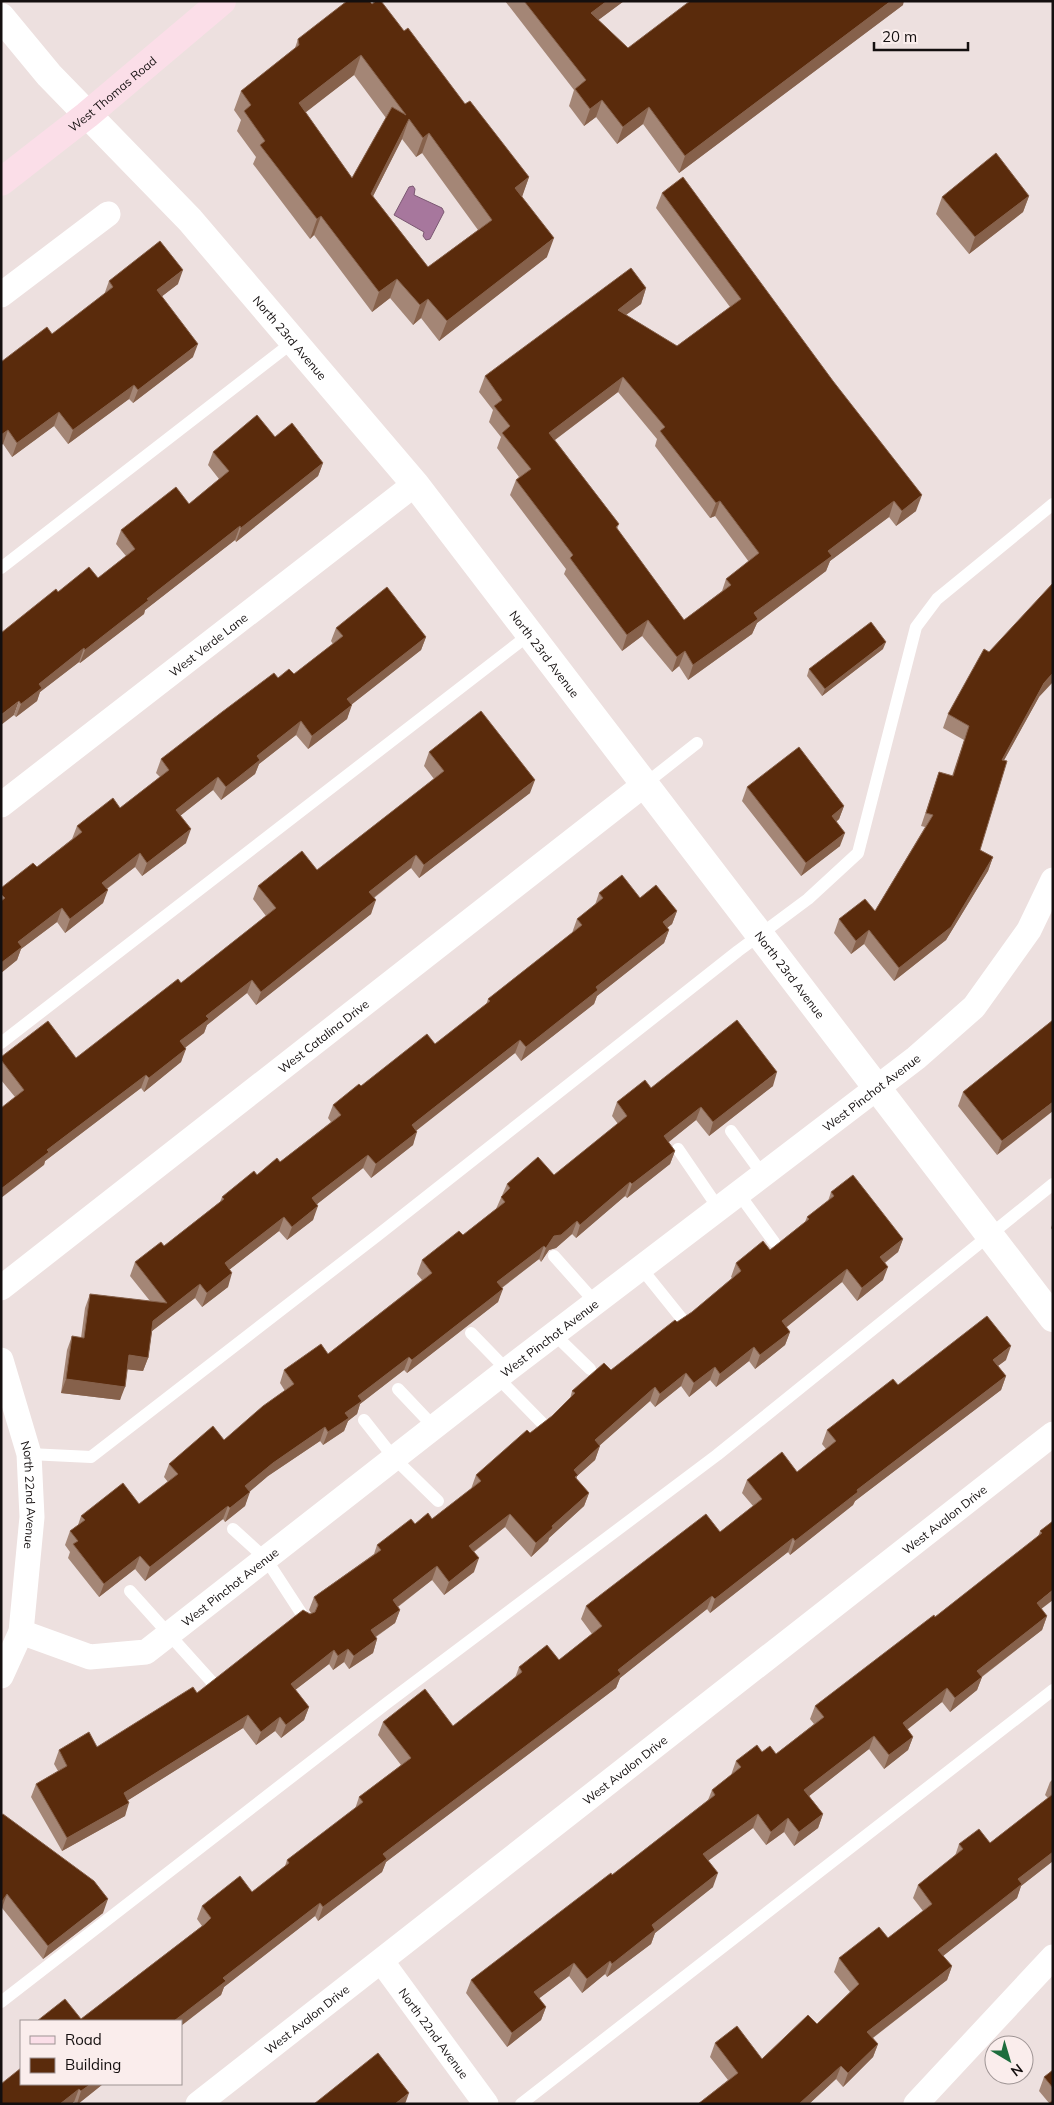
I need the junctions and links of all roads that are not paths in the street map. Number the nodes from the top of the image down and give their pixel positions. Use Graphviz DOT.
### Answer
graph roads {
  1 [pos="222,1"];
  2 [pos="1,17"];
  3 [pos="87,115"];
  4 [pos="1,182"];
  5 [pos="108,214"];
  6 [pos="1,295"];
  7 [pos="293,342"];
  8 [pos="415,484"];
  9 [pos="1053,504"];
  10 [pos="1,568"];
  11 [pos="530,634"];
  12 [pos="697,743"];
  13 [pos="645,784"];
  14 [pos="1,805"];
  15 [pos="1053,880"];
  16 [pos="760,934"];
  17 [pos="1,1043"];
  18 [pos="877,1087"];
  19 [pos="731,1131"];
  20 [pos="678,1148"];
  21 [pos="764,1175"];
  22 [pos="1053,1184"];
  23 [pos="739,1194"];
  24 [pos="719,1209"];
  25 [pos="989,1234"];
  26 [pos="774,1242"];
  27 [pos="554,1256"];
  28 [pos="641,1268"];
  29 [pos="1,1288"];
  30 [pos="595,1302"];
  31 [pos="1053,1318"];
  32 [pos="682,1319"];
  33 [pos="471,1333"];
  34 [pos="554,1334"];
  35 [pos="1,1360"];
  36 [pos="590,1368"];
  37 [pos="502,1374"];
  38 [pos="398,1389"];
  39 [pos="364,1420"];
  40 [pos="542,1423"];
  41 [pos="434,1427"];
  42 [pos="1053,1434"];
  43 [pos="29,1454"];
  44 [pos="394,1458"];
  45 [pos="438,1501"];
  46 [pos="233,1528"];
  47 [pos="266,1559"];
  48 [pos="130,1591"];
  49 [pos="305,1619"];
  50 [pos="21,1632"];
  51 [pos="169,1634"];
  52 [pos="1,1676"];
  53 [pos="211,1682"];
  54 [pos="1053,1690"];
  55 [pos="1053,1958"];
  56 [pos="382,1962"];
  57 [pos="1,2002"];
  58 [pos="198,2104"];
  59 [pos="486,2104"];
  60 [pos="521,2104"];
  61 [pos="916,2104"];
  1 -- 3 [label="main road, West Thomas Road"];
  2 -- 3 [label="street, North 23rd Avenue"];
  3 -- 4 [label="main road, West Thomas Road"];
  3 -- 7 [label="street, North 23rd Avenue"];
  5 -- 6 [label="street"];
  7 -- 8 [label="street, North 23rd Avenue"];
  7 -- 10 [label="lane"];
  8 -- 11 [label="street, North 23rd Avenue"];
  8 -- 14 [label="street, West Verde Lane"];
  9 -- 16 [label="lane"];
  11 -- 13 [label="street, North 23rd Avenue"];
  11 -- 17 [label="lane"];
  12 -- 13 [label="lane"];
  13 -- 16 [label="street, North 23rd Avenue"];
  13 -- 29 [label="street, West Catalina Drive"];
  15 -- 18 [label="street, West Pinchot Avenue"];
  16 -- 18 [label="street, North 23rd Avenue"];
  16 -- 43 [label="lane"];
  18 -- 21 [label="street, West Pinchot Avenue"];
  18 -- 25 [label="street, North 23rd Avenue"];
  19 -- 21 [label="lane"];
  20 -- 24 [label="lane"];
  21 -- 23 [label="street, West Pinchot Avenue"];
  22 -- 25 [label="lane"];
  23 -- 24 [label="street, West Pinchot Avenue"];
  23 -- 26 [label="lane"];
  24 -- 28 [label="street, West Pinchot Avenue"];
  25 -- 31 [label="street, North 23rd Avenue"];
  25 -- 57 [label="lane"];
  27 -- 30 [label="lane"];
  28 -- 30 [label="street, West Pinchot Avenue"];
  28 -- 32 [label="lane"];
  30 -- 34 [label="street, West Pinchot Avenue"];
  33 -- 37 [label="lane"];
  34 -- 36 [label="lane"];
  34 -- 37 [label="street, West Pinchot Avenue"];
  35 -- 43 [label="street, North 22nd Avenue"];
  37 -- 40 [label="lane"];
  37 -- 41 [label="street, West Pinchot Avenue"];
  38 -- 41 [label="lane"];
  39 -- 44 [label="lane"];
  41 -- 44 [label="street, West Pinchot Avenue"];
  42 -- 56 [label="street, West Avalon Drive"];
  43 -- 50 [label="street, North 22nd Avenue"];
  44 -- 45 [label="lane"];
  44 -- 47 [label="street, West Pinchot Avenue"];
  46 -- 47 [label="lane"];
  47 -- 49 [label="lane"];
  47 -- 51 [label="street, West Pinchot Avenue"];
  48 -- 51 [label="lane"];
  50 -- 51 [label="street, West Pinchot Avenue"];
  50 -- 52 [label="street"];
  51 -- 53 [label="lane"];
  54 -- 60 [label="lane"];
  55 -- 61 [label="street"];
  56 -- 58 [label="street, West Avalon Drive"];
  56 -- 59 [label="street, North 22nd Avenue"];
}
